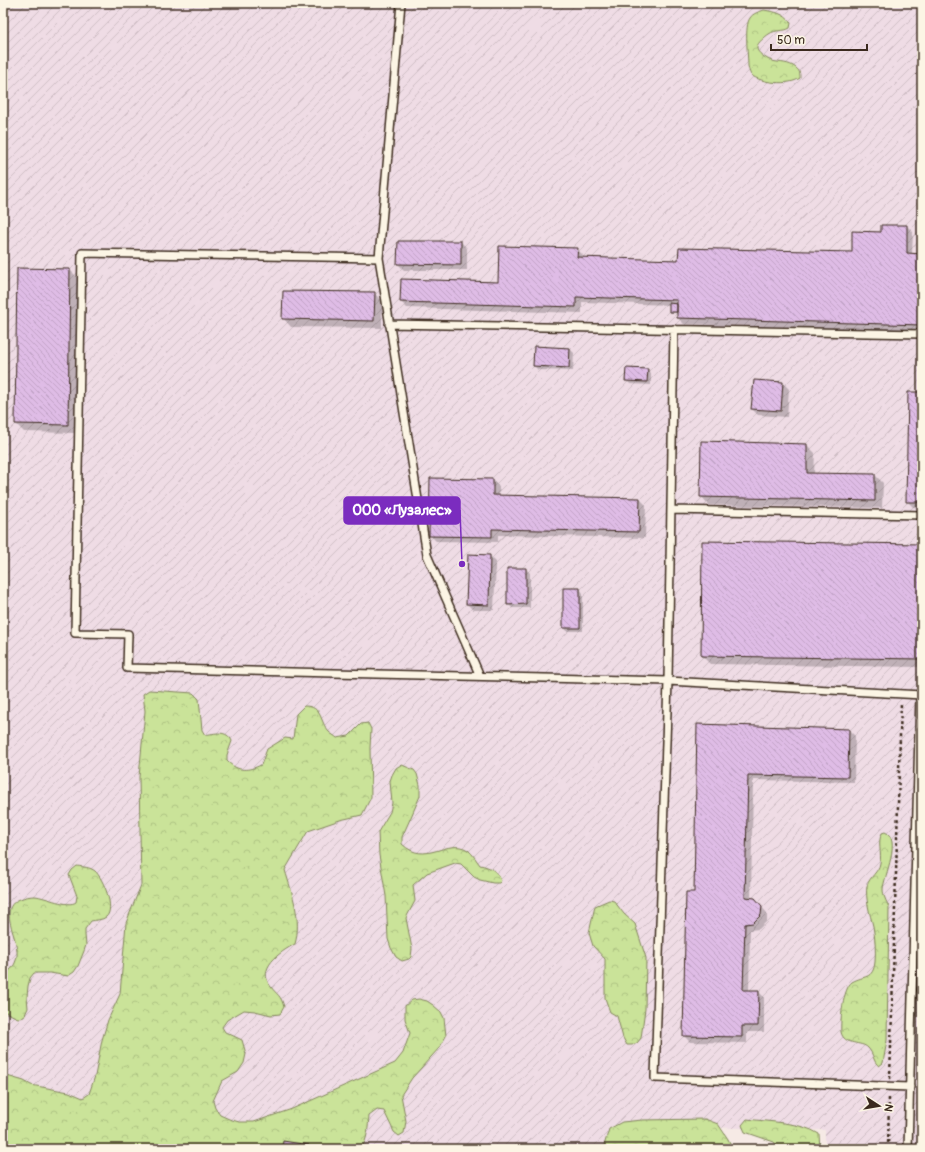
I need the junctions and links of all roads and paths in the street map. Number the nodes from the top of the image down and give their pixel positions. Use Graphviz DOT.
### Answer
graph roads {
  1 [pos="400,3"];
  2 [pos="379,258"];
  3 [pos="389,324"];
  4 [pos="674,329"];
  5 [pos="922,334"];
  6 [pos="671,510"];
  7 [pos="922,515"];
  8 [pos="480,676"];
  9 [pos="668,680"];
  10 [pos="902,694"];
  11 [pos="921,695"];
  12 [pos="890,1086"];
  13 [pos="910,1087"];
  14 [pos="888,1149"];
  15 [pos="908,1149"];
  1 -- 2 [label="lane"];
  2 -- 3 [label="lane"];
  2 -- 8 [label="lane"];
  3 -- 4 [label="lane"];
  3 -- 8 [label="lane"];
  4 -- 5 [label="lane"];
  4 -- 6 [label="lane"];
  6 -- 7 [label="lane"];
  6 -- 9 [label="lane"];
  8 -- 9 [label="lane"];
  9 -- 10 [label="lane"];
  9 -- 12 [label="lane"];
  10 -- 11 [label="lane"];
  10 -- 12 [label="path"];
  11 -- 13 [label="lane"];
  12 -- 13 [label="lane"];
  12 -- 14 [label="path"];
  13 -- 15 [label="lane"];
}
